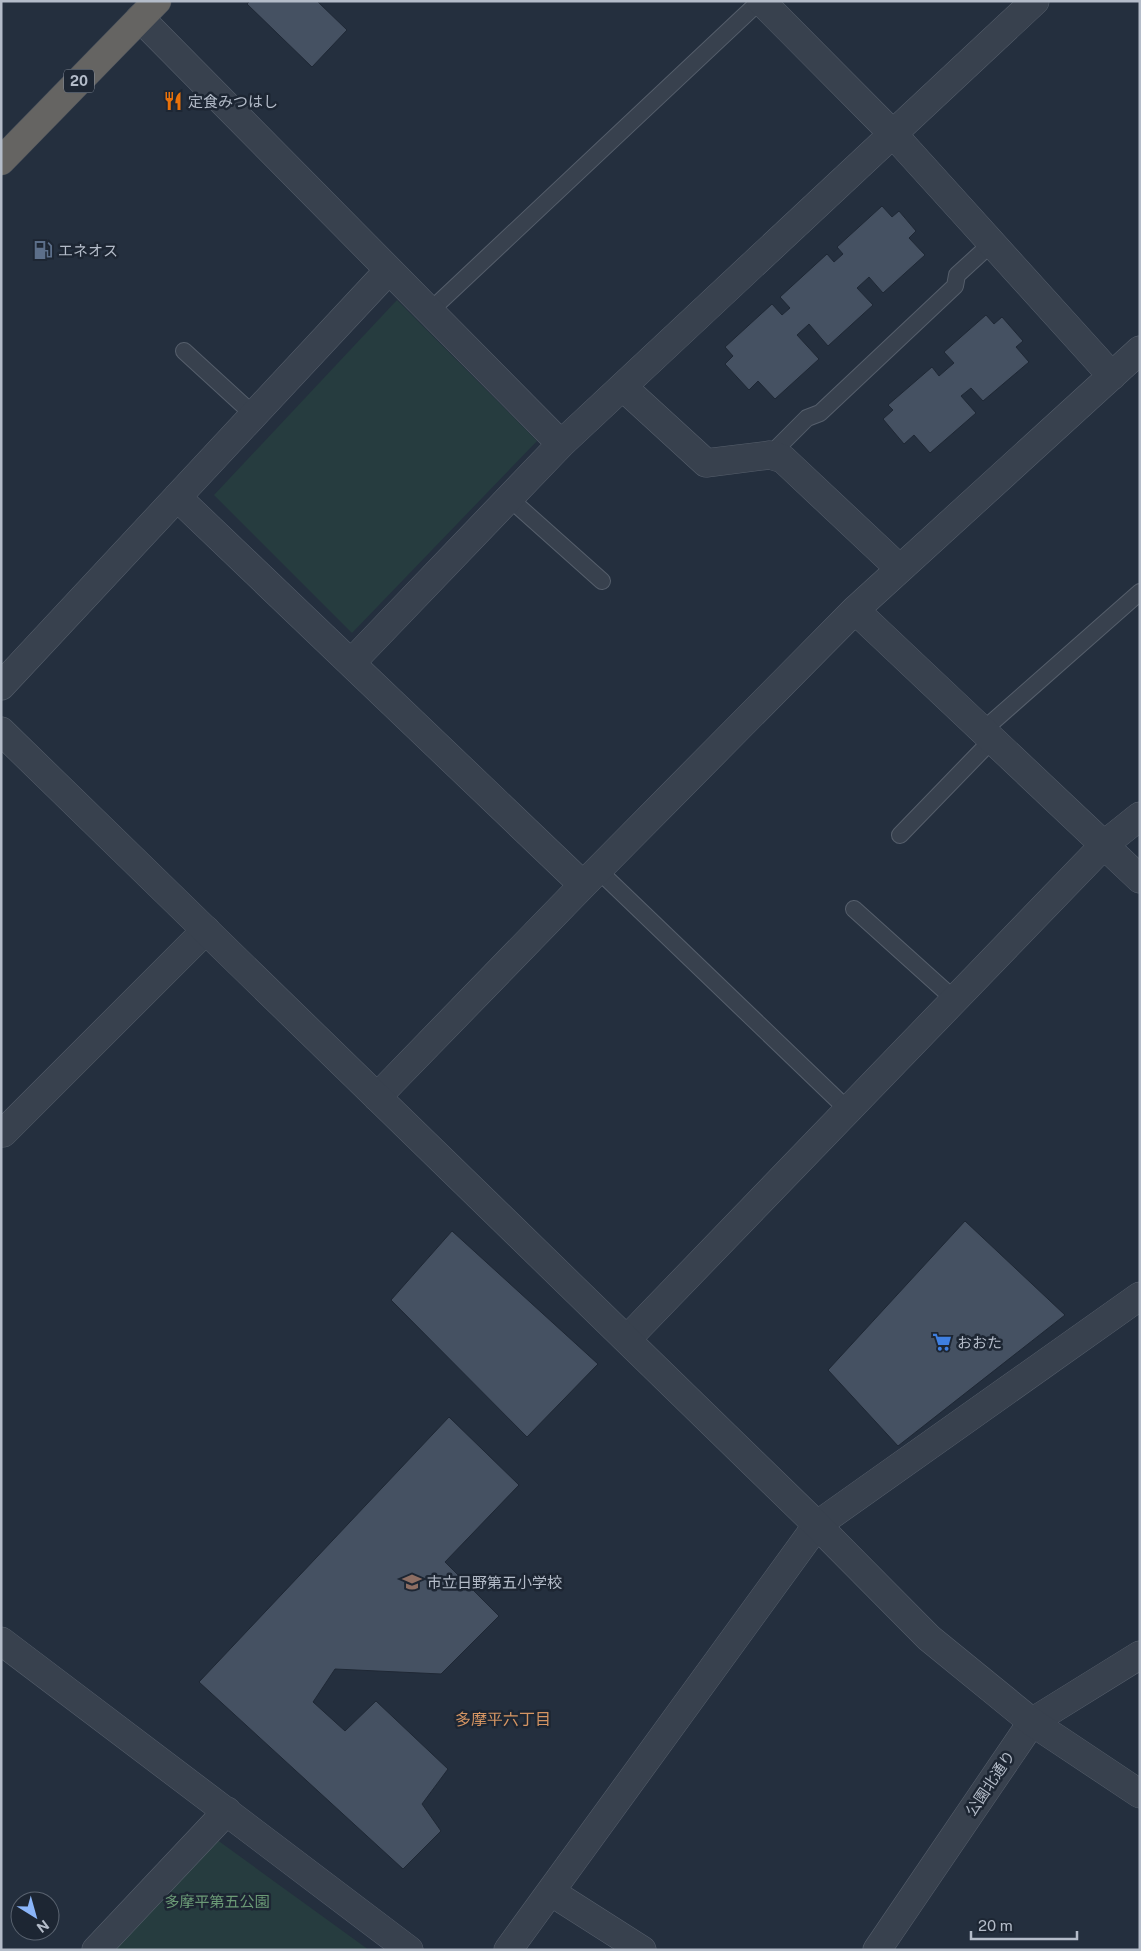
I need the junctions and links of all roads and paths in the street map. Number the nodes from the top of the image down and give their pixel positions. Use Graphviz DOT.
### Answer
graph roads {
  1 [pos="760,1"];
  2 [pos="1035,1"];
  3 [pos="149,10"];
  4 [pos="893,134"];
  5 [pos="1,160"];
  6 [pos="992,243"];
  7 [pos="389,270"];
  8 [pos="430,311"];
  9 [pos="1140,350"];
  10 [pos="184,351"];
  11 [pos="1112,376"];
  12 [pos="623,387"];
  13 [pos="254,415"];
  14 [pos="561,444"];
  15 [pos="770,455"];
  16 [pos="177,497"];
  17 [pos="509,498"];
  18 [pos="899,568"];
  19 [pos="602,581"];
  20 [pos="1140,592"];
  21 [pos="855,610"];
  22 [pos="351,663"];
  23 [pos="1,686"];
  24 [pos="1,731"];
  25 [pos="986,736"];
  26 [pos="1140,816"];
  27 [pos="900,835"];
  28 [pos="1105,844"];
  29 [pos="590,878"];
  30 [pos="1140,879"];
  31 [pos="854,909"];
  32 [pos="206,930"];
  33 [pos="954,999"];
  34 [pos="377,1098"];
  35 [pos="847,1109"];
  36 [pos="1,1131"];
  37 [pos="1140,1296"];
  38 [pos="627,1339"];
  39 [pos="816,1525"];
  40 [pos="1,1641"];
  41 [pos="1140,1655"];
  42 [pos="1032,1722"];
  43 [pos="1140,1794"];
  44 [pos="227,1811"];
  45 [pos="551,1892"];
  46 [pos="96,1950"];
  47 [pos="409,1950"];
  48 [pos="508,1950"];
  49 [pos="642,1950"];
  50 [pos="877,1950"];
  1 -- 4 [label="street"];
  1 -- 8 [label="lane"];
  2 -- 4 [label="street"];
  3 -- 5 [label="highway, 20"];
  3 -- 7 [label="street"];
  4 -- 6 [label="street"];
  4 -- 12 [label="street"];
  6 -- 11 [label="street"];
  6 -- 15 [label="lane"];
  7 -- 8 [label="street"];
  7 -- 13 [label="street"];
  8 -- 14 [label="street"];
  9 -- 11 [label="street"];
  10 -- 13 [label="lane"];
  11 -- 18 [label="street"];
  12 -- 14 [label="street"];
  12 -- 15 [label="street"];
  13 -- 16 [label="street"];
  14 -- 17 [label="street"];
  15 -- 18 [label="street"];
  16 -- 22 [label="street"];
  16 -- 23 [label="street"];
  17 -- 19 [label="lane"];
  17 -- 22 [label="street"];
  18 -- 21 [label="street"];
  20 -- 25 [label="lane"];
  21 -- 25 [label="street"];
  21 -- 29 [label="street"];
  22 -- 29 [label="street"];
  24 -- 32 [label="street"];
  25 -- 27 [label="lane"];
  25 -- 28 [label="street"];
  26 -- 28 [label="street"];
  28 -- 30 [label="street"];
  28 -- 33 [label="street"];
  29 -- 34 [label="street"];
  29 -- 35 [label="lane"];
  31 -- 33 [label="lane"];
  32 -- 34 [label="street"];
  32 -- 36 [label="street"];
  33 -- 35 [label="street"];
  34 -- 38 [label="street"];
  35 -- 38 [label="street"];
  37 -- 39 [label="street"];
  38 -- 39 [label="street"];
  39 -- 42 [label="street"];
  39 -- 45 [label="street"];
  40 -- 44 [label="street"];
  41 -- 42 [label="street, 公園北通り"];
  42 -- 43 [label="street"];
  42 -- 50 [label="street, 公園北通り"];
  44 -- 46 [label="street"];
  44 -- 47 [label="street"];
  45 -- 48 [label="street"];
  45 -- 49 [label="street"];
}
